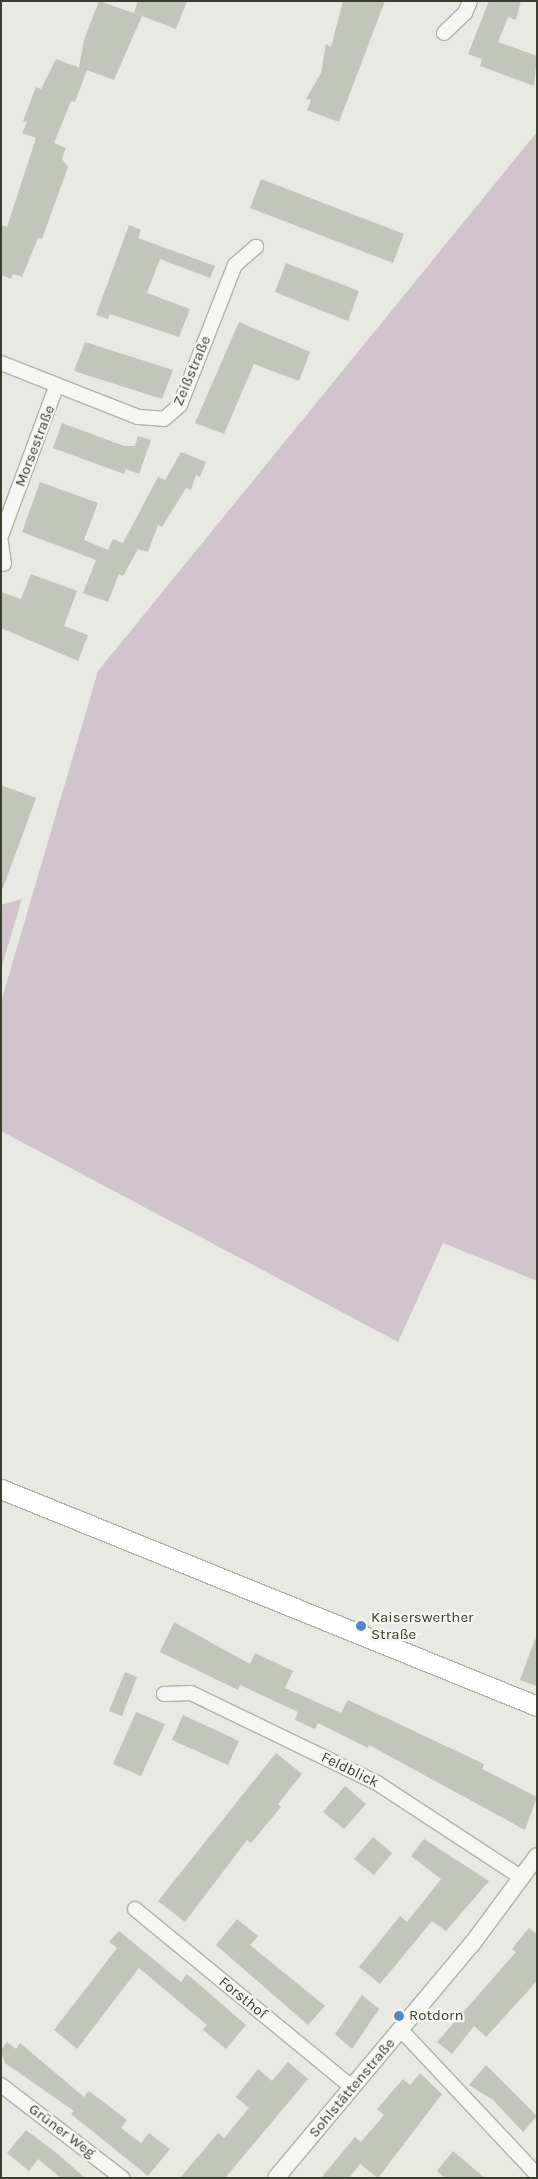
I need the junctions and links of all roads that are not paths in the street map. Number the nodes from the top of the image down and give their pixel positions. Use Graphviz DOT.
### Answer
graph roads {
  1 [pos="470,1"];
  2 [pos="444,33"];
  3 [pos="256,247"];
  4 [pos="1,363"];
  5 [pos="57,385"];
  6 [pos="1,536"];
  7 [pos="1,544"];
  8 [pos="4,564"];
  9 [pos="1,1489"];
  10 [pos="164,1694"];
  11 [pos="537,1706"];
  12 [pos="537,1856"];
  13 [pos="522,1878"];
  14 [pos="135,1909"];
  15 [pos="401,2030"];
  16 [pos="1,2085"];
  17 [pos="352,2087"];
  18 [pos="537,2175"];
  19 [pos="122,2178"];
  20 [pos="276,2178"];
  1 -- 2 [label="street"];
  3 -- 5 [label="street, Zeißstraße"];
  4 -- 5 [label="street, Zeißstraße"];
  5 -- 6 [label="street, Morsestraße"];
  7 -- 8 [label="street"];
  9 -- 11 [label="main road"];
  10 -- 13 [label="street, Feldblick"];
  12 -- 13 [label="street, Sohlstättenstraße"];
  13 -- 15 [label="street, Sohlstättenstraße"];
  14 -- 17 [label="street, Forsthof"];
  15 -- 17 [label="street, Sohlstättenstraße"];
  15 -- 18 [label="street"];
  16 -- 19 [label="street, Grüner Weg"];
  17 -- 20 [label="street, Sohlstättenstraße"];
}
